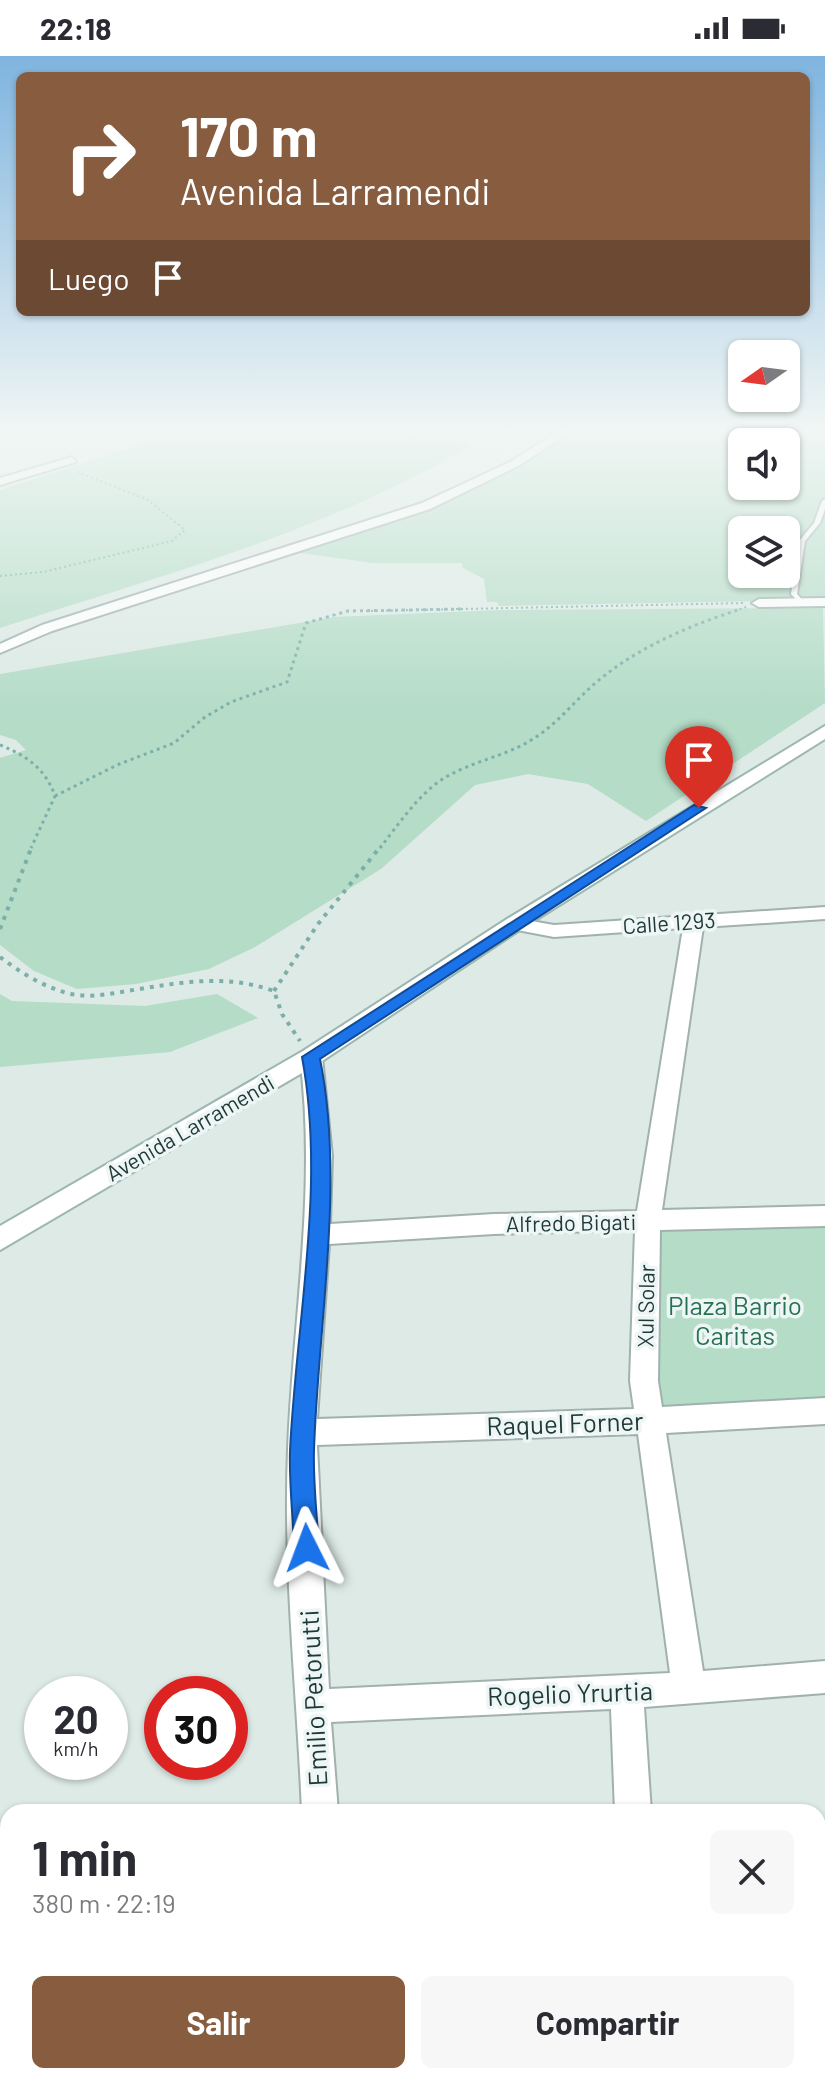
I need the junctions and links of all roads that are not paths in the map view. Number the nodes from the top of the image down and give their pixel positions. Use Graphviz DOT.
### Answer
graph roads {
  1 [pos="381,522"];
  2 [pos="817,522"];
  3 [pos="801,602"];
  4 [pos="825,602"];
  5 [pos="759,603"];
  6 [pos="0,649"];
  7 [pos="825,731"];
  8 [pos="825,913"];
  9 [pos="694,922"];
  10 [pos="514,924"];
  11 [pos="311,1057"];
  12 [pos="825,1216"];
  13 [pos="648,1221"];
  14 [pos="318,1235"];
  15 [pos="0,1239"];
  16 [pos="825,1411"];
  17 [pos="647,1421"];
  18 [pos="304,1432"];
  19 [pos="825,1677"];
  20 [pos="689,1689"];
  21 [pos="627,1691"];
  22 [pos="314,1706"];
  23 [pos="320,1804"];
  24 [pos="633,1804"];
  1 -- 6 [label="street"];
  2 -- 3 [label="lane"];
  3 -- 4 [label="street"];
  3 -- 5 [label="street"];
  7 -- 10 [label="main road, Avenida Larramendi"];
  8 -- 9 [label="street, Calle 1293"];
  9 -- 10 [label="street, Calle 1293"];
  9 -- 13 [label="street, Xul Solar"];
  10 -- 11 [label="main road, Avenida Larramendi"];
  11 -- 14 [label="street, Emilio Petorutti"];
  11 -- 15 [label="main road, Avenida Larramendi"];
  12 -- 13 [label="street, Alfredo Bigati"];
  13 -- 14 [label="street, Alfredo Bigati"];
  13 -- 17 [label="street, Xul Solar"];
  14 -- 18 [label="street, Emilio Petorutti"];
  16 -- 17 [label="street, Raquel Forner"];
  17 -- 18 [label="street, Raquel Forner"];
  17 -- 20 [label="street, Xul Solar"];
  18 -- 22 [label="street, Emilio Petorutti"];
  19 -- 20 [label="street, Rogelio Yrurtia"];
  20 -- 21 [label="street, Rogelio Yrurtia"];
  21 -- 22 [label="street, Rogelio Yrurtia"];
  21 -- 24 [label="street"];
  22 -- 23 [label="street, Emilio Petorutti"];
}
